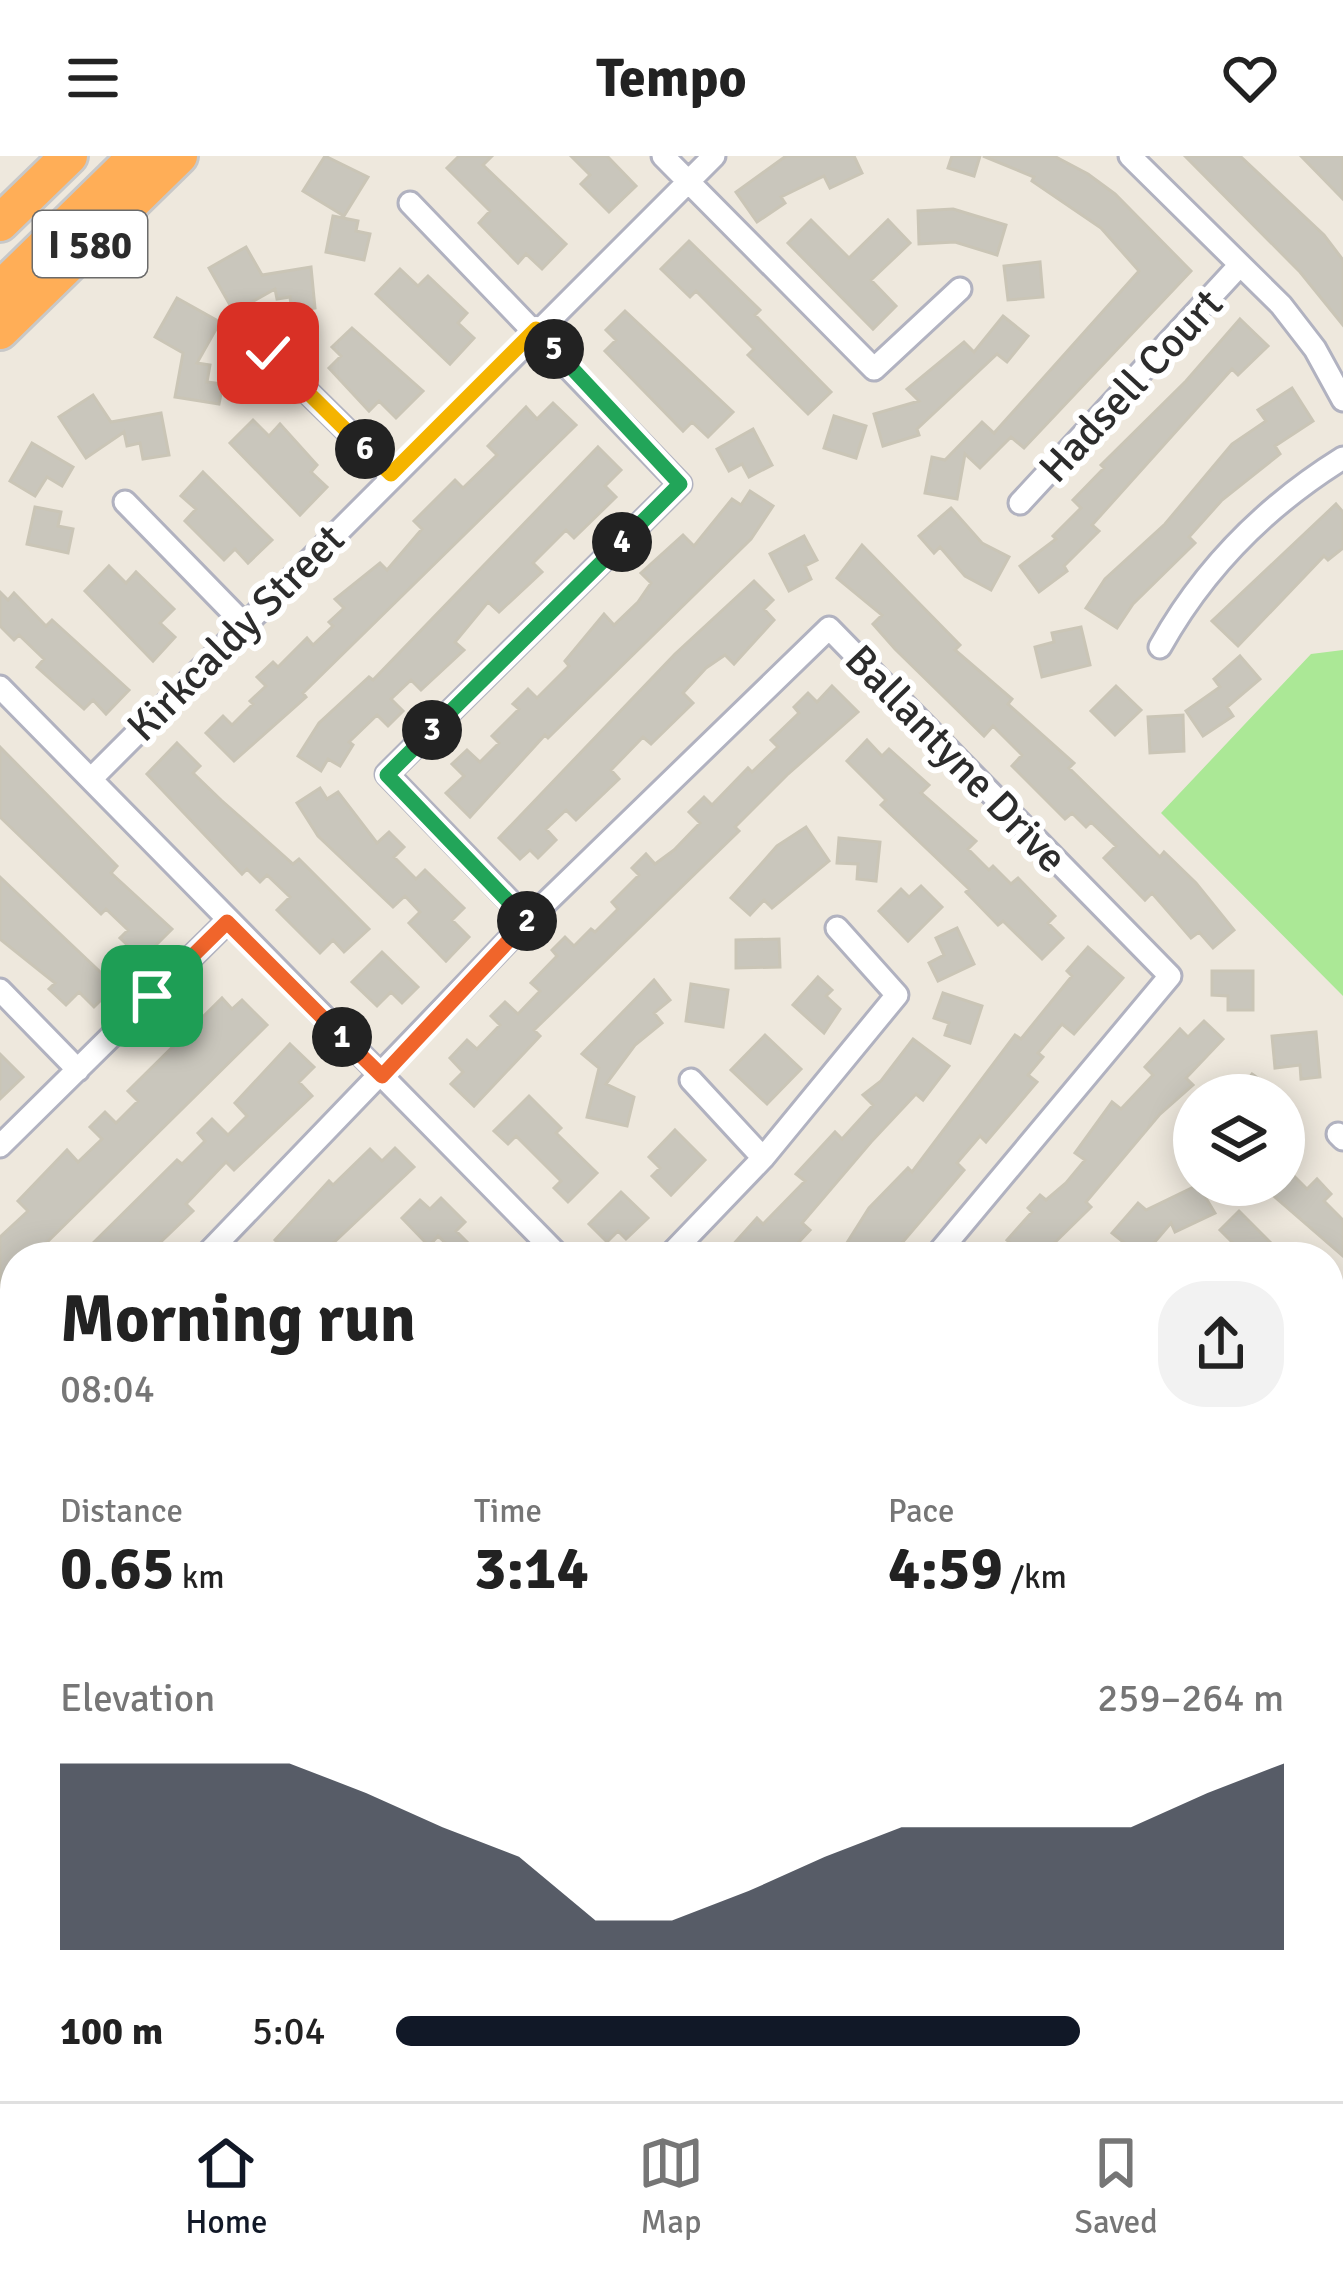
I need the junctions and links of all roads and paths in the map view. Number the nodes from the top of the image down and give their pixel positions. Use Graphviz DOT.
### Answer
graph roads {
  1 [pos="69,156"];
  2 [pos="137,156"];
  3 [pos="179,156"];
  4 [pos="663,156"];
  5 [pos="714,156"];
  6 [pos="1130,156"];
  7 [pos="685,180"];
  8 [pos="410,203"];
  9 [pos="0,223"];
  10 [pos="1239,266"];
  11 [pos="960,289"];
  12 [pos="0,290"];
  13 [pos="536,329"];
  14 [pos="0,331"];
  15 [pos="268,353"];
  16 [pos="1343,400"];
  17 [pos="1343,458"];
  18 [pos="391,474"];
  19 [pos="125,502"];
  20 [pos="1020,503"];
  21 [pos="244,624"];
  22 [pos="1160,647"];
  23 [pos="0,687"];
  24 [pos="91,779"];
  25 [pos="528,920"];
  26 [pos="227,922"];
  27 [pos="837,928"];
  28 [pos="0,990"];
  29 [pos="77,1070"];
  30 [pos="382,1076"];
  31 [pos="691,1080"];
  32 [pos="0,1146"];
  33 [pos="763,1158"];
  34 [pos="219,1242"];
  35 [pos="545,1242"];
  36 [pos="682,1242"];
  37 [pos="948,1242"];
  1 -- 9 [label="highway, I 580"];
  2 -- 12 [label="highway, I 580"];
  3 -- 14 [label="highway, I 580"];
  4 -- 7 [label="street"];
  5 -- 7 [label="street, Kirkcaldy Street"];
  6 -- 10 [label="street"];
  7 -- 11 [label="street"];
  7 -- 13 [label="street, Kirkcaldy Street"];
  8 -- 13 [label="street"];
  10 -- 16 [label="street"];
  10 -- 20 [label="street, Hadsell Court"];
  13 -- 18 [label="street, Kirkcaldy Street"];
  13 -- 25 [label="street"];
  15 -- 18 [label="street"];
  17 -- 22 [label="street"];
  18 -- 21 [label="street, Kirkcaldy Street"];
  19 -- 21 [label="street"];
  21 -- 24 [label="street, Kirkcaldy Street"];
  23 -- 24 [label="street"];
  24 -- 26 [label="street"];
  25 -- 30 [label="street, Ballantyne Drive"];
  25 -- 37 [label="street, Ballantyne Drive"];
  26 -- 29 [label="street"];
  26 -- 30 [label="street"];
  27 -- 33 [label="street"];
  28 -- 29 [label="street"];
  29 -- 32 [label="street"];
  30 -- 34 [label="street, Ballantyne Drive"];
  30 -- 35 [label="street"];
  31 -- 33 [label="street"];
  33 -- 36 [label="street"];
}
